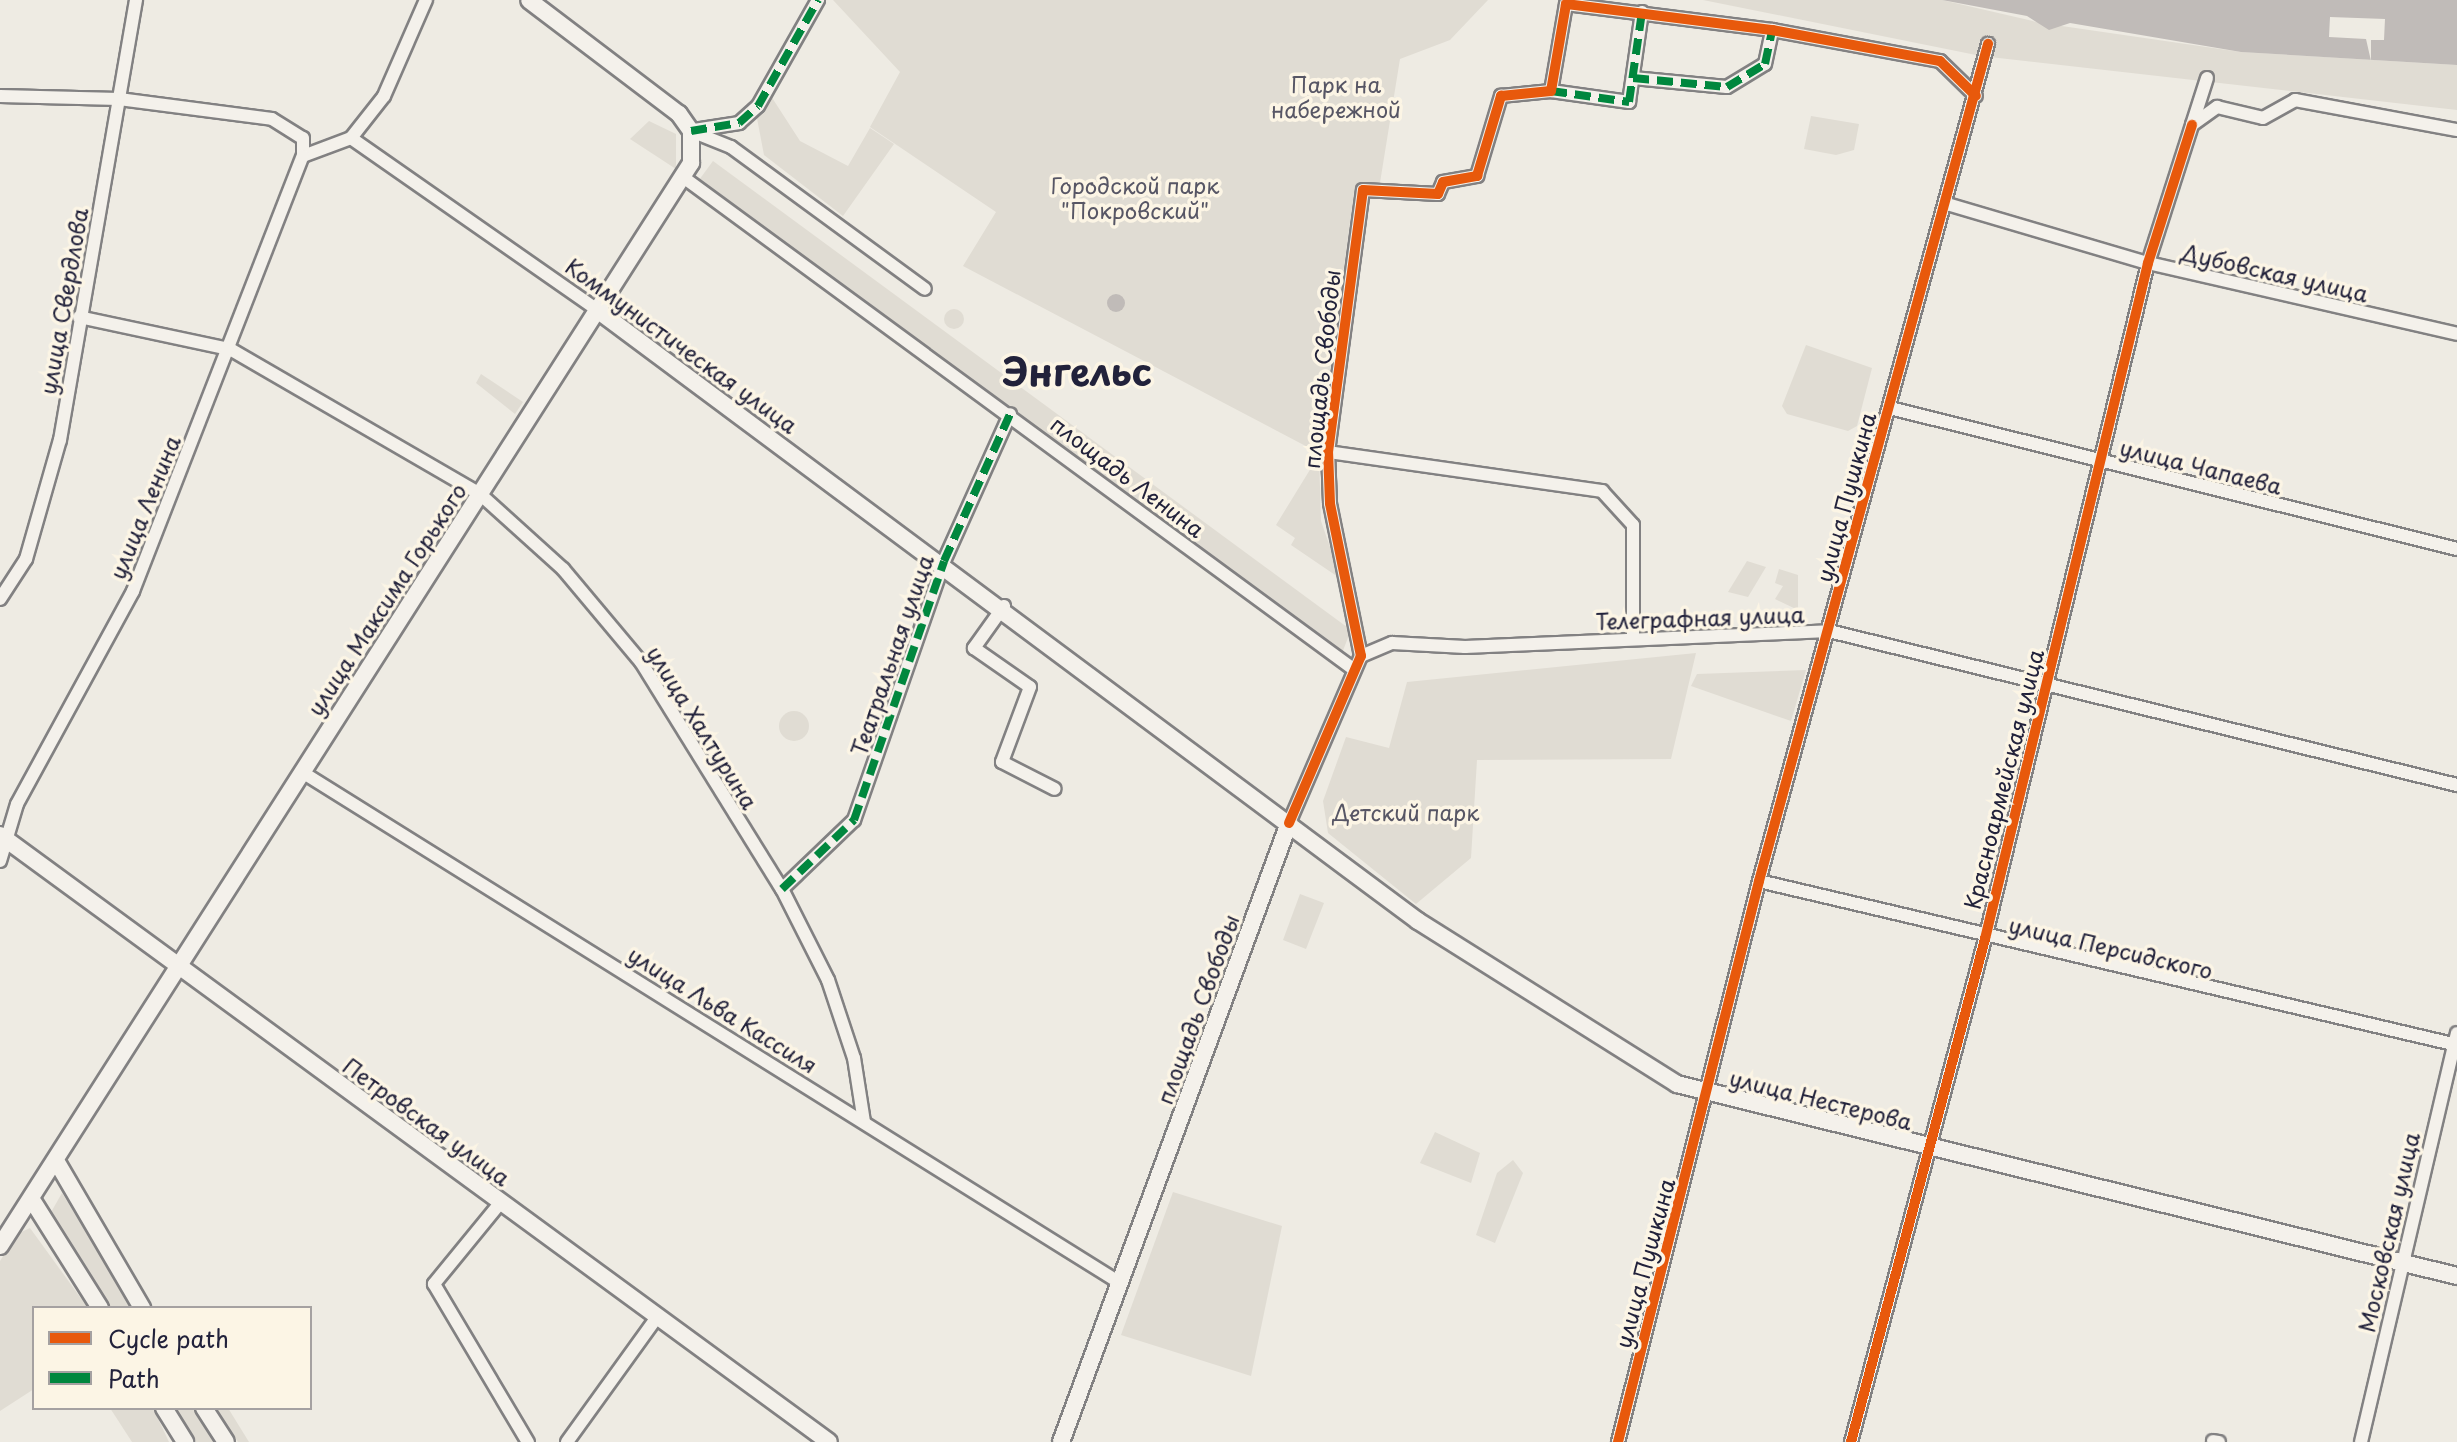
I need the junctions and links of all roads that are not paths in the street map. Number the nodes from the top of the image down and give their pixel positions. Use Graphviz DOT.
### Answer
graph roads {
  1 [pos="136,0"];
  2 [pos="426,0"];
  3 [pos="529,0"];
  4 [pos="815,2"];
  5 [pos="1642,12"];
  6 [pos="1772,30"];
  7 [pos="1988,44"];
  8 [pos="1633,78"];
  9 [pos="2207,78"];
  10 [pos="1551,91"];
  11 [pos="0,96"];
  12 [pos="1976,96"];
  13 [pos="119,99"];
  14 [pos="2192,125"];
  15 [pos="2457,130"];
  16 [pos="691,131"];
  17 [pos="351,138"];
  18 [pos="303,156"];
  19 [pos="683,177"];
  20 [pos="1947,204"];
  21 [pos="2148,263"];
  22 [pos="925,289"];
  23 [pos="596,309"];
  24 [pos="79,317"];
  25 [pos="2457,334"];
  26 [pos="230,349"];
  27 [pos="1890,408"];
  28 [pos="1010,414"];
  29 [pos="1328,452"];
  30 [pos="2101,462"];
  31 [pos="480,494"];
  32 [pos="2457,549"];
  33 [pos="944,561"];
  34 [pos="0,599"];
  35 [pos="1004,606"];
  36 [pos="1829,631"];
  37 [pos="1633,639"];
  38 [pos="1361,656"];
  39 [pos="1352,668"];
  40 [pos="2046,687"];
  41 [pos="302,772"];
  42 [pos="2457,785"];
  43 [pos="1055,789"];
  44 [pos="1289,823"];
  45 [pos="1,836"];
  46 [pos="0,861"];
  47 [pos="1759,881"];
  48 [pos="782,889"];
  49 [pos="1985,939"];
  50 [pos="177,967"];
  51 [pos="2456,1041"];
  52 [pos="1709,1094"];
  53 [pos="864,1122"];
  54 [pos="1928,1149"];
  55 [pos="58,1164"];
  56 [pos="501,1202"];
  57 [pos="34,1203"];
  58 [pos="0,1246"];
  59 [pos="2400,1262"];
  60 [pos="2457,1276"];
  61 [pos="1120,1283"];
  62 [pos="99,1306"];
  63 [pos="141,1306"];
  64 [pos="657,1317"];
  65 [pos="165,1410"];
  66 [pos="205,1410"];
  67 [pos="185,1442"];
  68 [pos="226,1442"];
  69 [pos="528,1442"];
  70 [pos="567,1442"];
  71 [pos="829,1442"];
  72 [pos="1061,1442"];
  73 [pos="1618,1442"];
  74 [pos="1851,1442"];
  75 [pos="2361,1442"];
  1 -- 13 [label="street, улица Свердлова"];
  2 -- 17 [label="street"];
  3 -- 16 [label="main road"];
  4 -- 16 [label="street"];
  5 -- 6 [label="street"];
  5 -- 8 [label="street"];
  5 -- 10 [label="street"];
  6 -- 8 [label="street"];
  6 -- 12 [label="street"];
  7 -- 12 [label="street, улица Пушкина"];
  8 -- 10 [label="street"];
  9 -- 14 [label="street, Красноармейская улица"];
  10 -- 29 [label="street, площадь Свободы"];
  11 -- 13 [label="street"];
  12 -- 20 [label="street, улица Пушкина"];
  13 -- 18 [label="street"];
  13 -- 24 [label="street, улица Свердлова"];
  14 -- 15 [label="street"];
  14 -- 21 [label="street, Красноармейская улица"];
  16 -- 19 [label="main road, улица Максима Горького"];
  16 -- 22 [label="street"];
  17 -- 18 [label="street"];
  17 -- 23 [label="street, Коммунистическая улица"];
  18 -- 26 [label="street, улица Ленина"];
  19 -- 23 [label="main road, улица Максима Горького"];
  19 -- 28 [label="street, площадь Ленина"];
  20 -- 21 [label="street, Дубовская улица"];
  20 -- 27 [label="street, улица Пушкина"];
  21 -- 25 [label="street, Дубовская улица"];
  21 -- 30 [label="street, Красноармейская улица"];
  23 -- 31 [label="main road, улица Максима Горького"];
  23 -- 33 [label="main road, Коммунистическая улица"];
  24 -- 26 [label="street, улица Халтурина"];
  24 -- 34 [label="street, улица Свердлова"];
  26 -- 31 [label="street, улица Халтурина"];
  26 -- 45 [label="street, улица Ленина"];
  27 -- 30 [label="street, улица Чапаева"];
  27 -- 36 [label="street, улица Пушкина"];
  28 -- 33 [label="street, Театральная улица"];
  28 -- 39 [label="street, площадь Ленина"];
  29 -- 37 [label="street, площадь Свободы"];
  29 -- 38 [label="street, площадь Свободы"];
  30 -- 32 [label="street, улица Чапаева"];
  30 -- 40 [label="street, Красноармейская улица"];
  31 -- 41 [label="main road, улица Максима Горького"];
  31 -- 48 [label="street, улица Халтурина"];
  33 -- 35 [label="main road, Коммунистическая улица"];
  33 -- 48 [label="street, Театральная улица"];
  35 -- 43 [label="street"];
  35 -- 44 [label="main road, Коммунистическая улица"];
  36 -- 37 [label="street, Телеграфная улица"];
  36 -- 40 [label="street, Телеграфная улица"];
  36 -- 47 [label="street, улица Пушкина"];
  37 -- 38 [label="street, Телеграфная улица"];
  38 -- 39 [label="street, площадь Свободы"];
  39 -- 44 [label="street, площадь Свободы"];
  40 -- 42 [label="street, Телеграфная улица"];
  40 -- 49 [label="street, Красноармейская улица"];
  41 -- 50 [label="main road, улица Максима Горького"];
  41 -- 53 [label="street, улица Льва Кассиля"];
  44 -- 52 [label="main road, улица Нестерова"];
  44 -- 61 [label="main road, площадь Свободы"];
  45 -- 46 [label="street, улица Ленина"];
  45 -- 50 [label="main road, Петровская улица"];
  47 -- 49 [label="street, улица Персидского"];
  47 -- 52 [label="street, улица Пушкина"];
  48 -- 53 [label="street, улица Халтурина"];
  49 -- 51 [label="street, улица Персидского"];
  49 -- 54 [label="street, Красноармейская улица"];
  50 -- 55 [label="main road, улица Максима Горького"];
  50 -- 56 [label="main road, Петровская улица"];
  51 -- 59 [label="street, Московская улица"];
  52 -- 54 [label="main road, улица Нестерова"];
  52 -- 73 [label="street, улица Пушкина"];
  53 -- 61 [label="street, улица Льва Кассиля"];
  54 -- 59 [label="main road, улица Нестерова"];
  54 -- 74 [label="street, Красноармейская улица"];
  55 -- 57 [label="main road, улица Максима Горького"];
  55 -- 63 [label="main road"];
  56 -- 64 [label="main road, Петровская улица"];
  56 -- 69 [label="street"];
  57 -- 58 [label="main road, улица Максима Горького"];
  57 -- 62 [label="main road"];
  59 -- 60 [label="main road, улица Нестерова"];
  59 -- 75 [label="street, Московская улица"];
  61 -- 72 [label="main road, площадь Свободы"];
  64 -- 70 [label="street"];
  64 -- 71 [label="main road, Петровская улица"];
  65 -- 67 [label="main road"];
  66 -- 68 [label="main road"];
}
